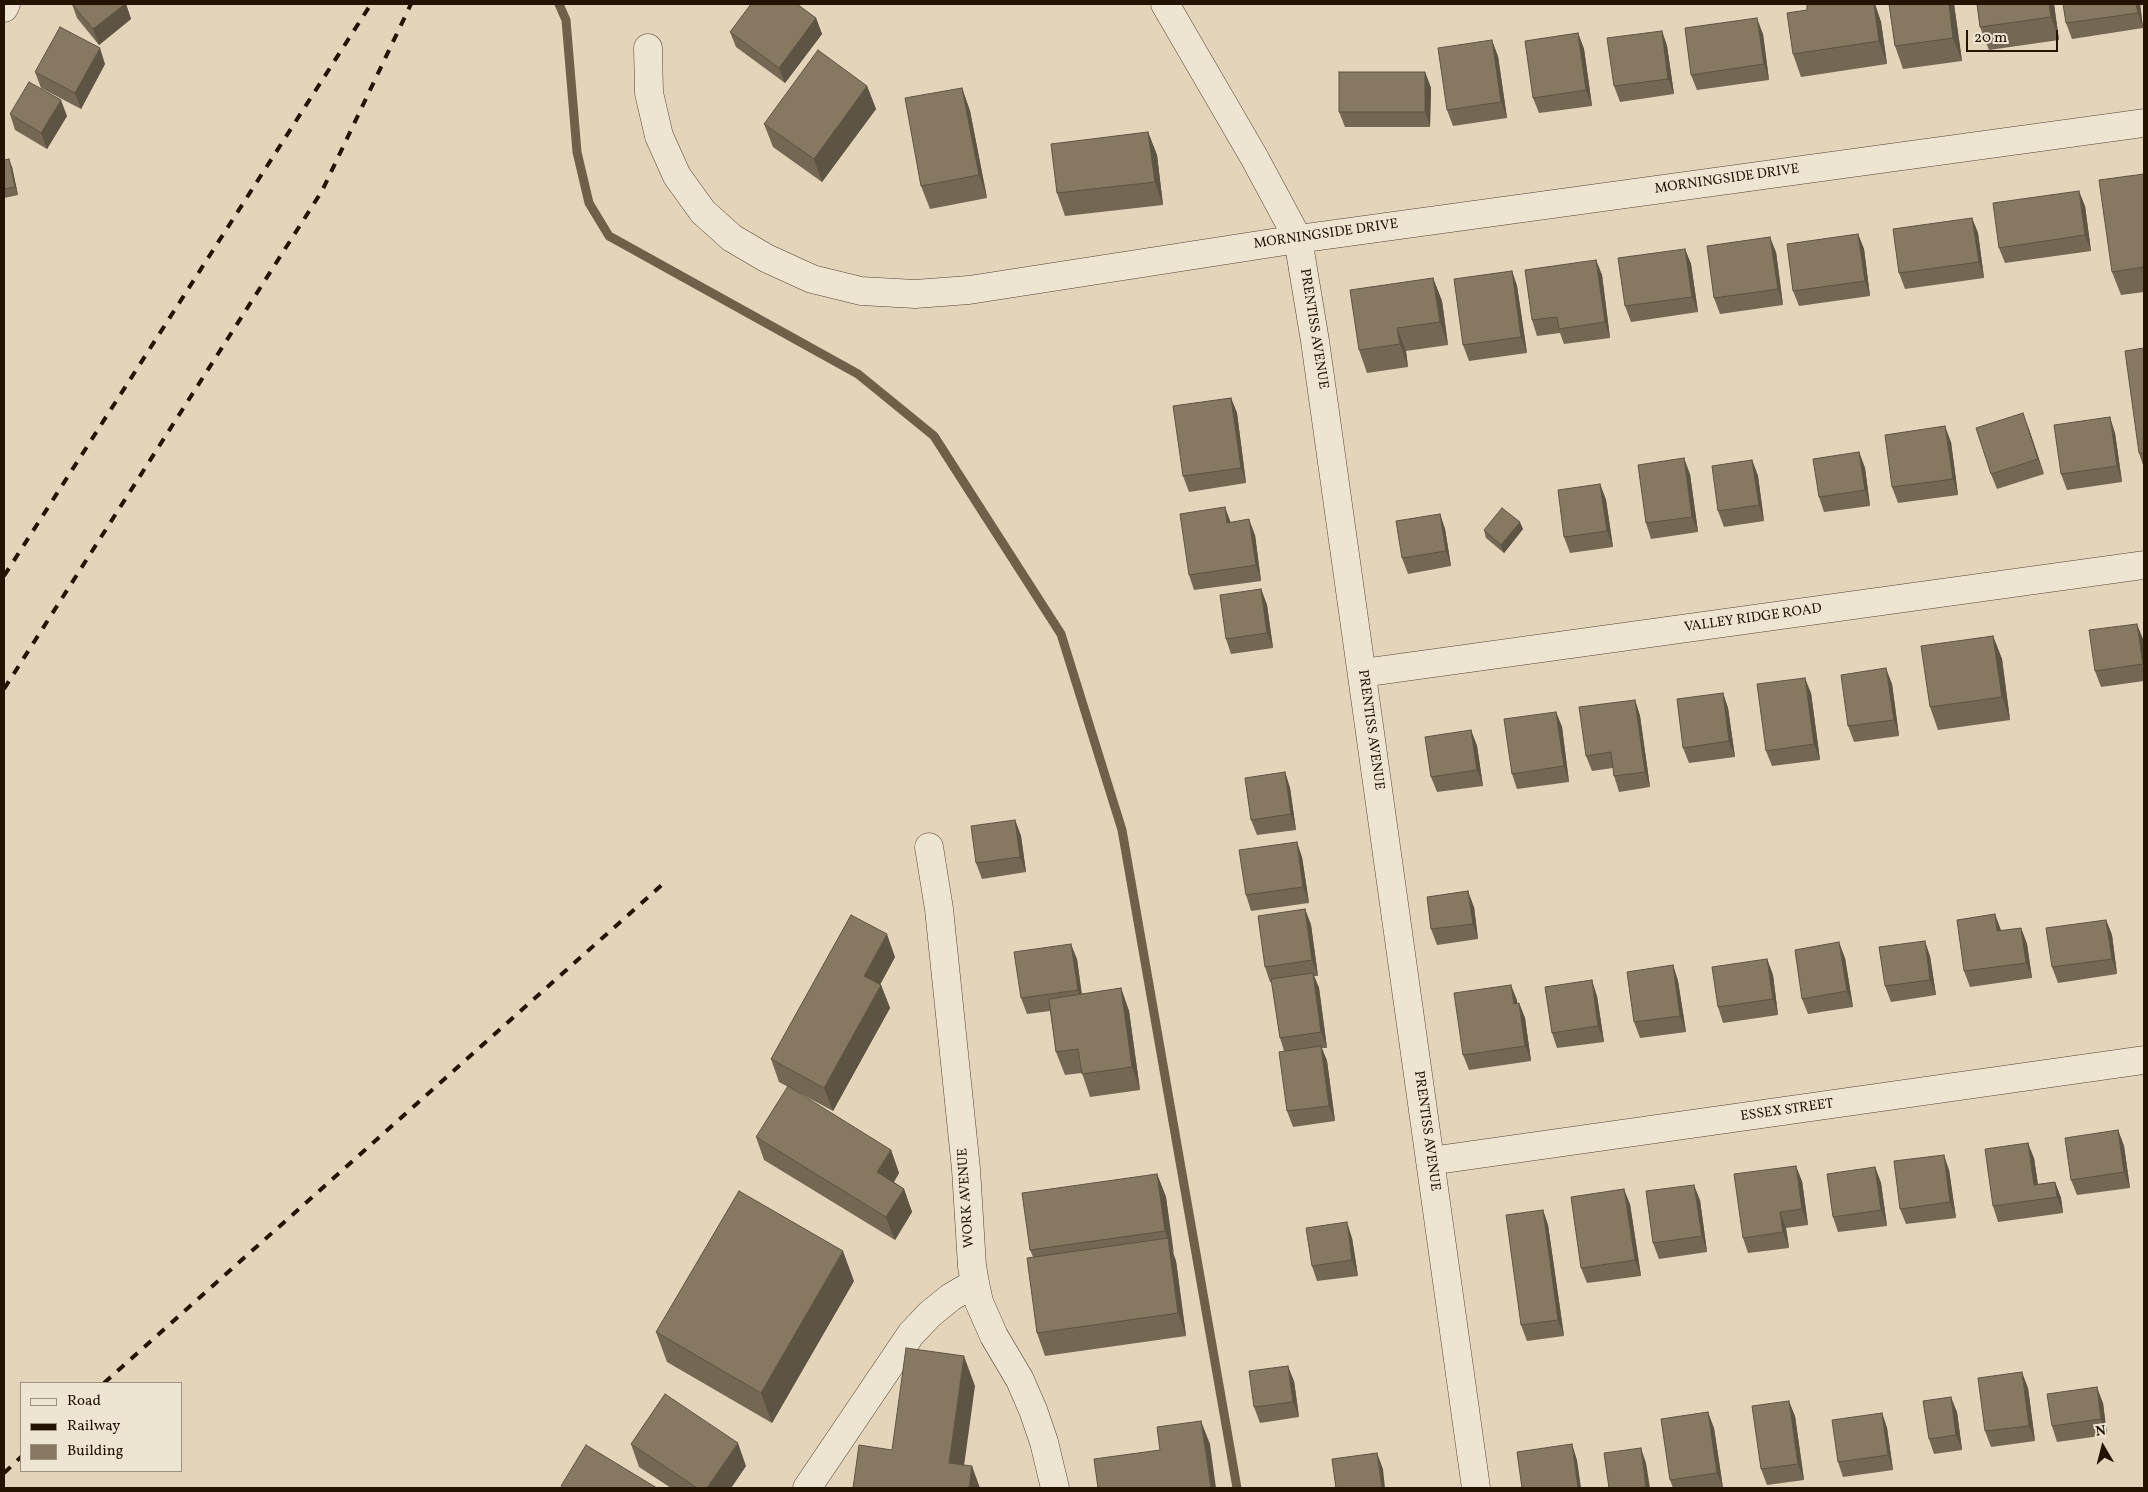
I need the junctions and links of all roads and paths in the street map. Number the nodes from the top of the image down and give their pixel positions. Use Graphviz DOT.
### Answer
graph roads {
  1 [pos="6,4"];
  2 [pos="1165,4"];
  3 [pos="4,8"];
  4 [pos="648,48"];
  5 [pos="2144,123"];
  6 [pos="1298,239"];
  7 [pos="2144,565"];
  8 [pos="1362,673"];
  9 [pos="929,847"];
  10 [pos="2144,1060"];
  11 [pos="1430,1161"];
  12 [pos="975,1283"];
  13 [pos="807,1488"];
  14 [pos="1054,1488"];
  15 [pos="1476,1488"];
  1 -- 3 [label="street"];
  2 -- 6 [label="street, PRENTISS AVENUE"];
  4 -- 6 [label="street, MORNINGSIDE DRIVE"];
  5 -- 6 [label="street, MORNINGSIDE DRIVE"];
  6 -- 8 [label="street, PRENTISS AVENUE"];
  7 -- 8 [label="street, VALLEY RIDGE ROAD"];
  8 -- 11 [label="street, PRENTISS AVENUE"];
  9 -- 12 [label="street, WORK AVENUE"];
  10 -- 11 [label="street, ESSEX STREET"];
  11 -- 15 [label="street, PRENTISS AVENUE"];
  12 -- 13 [label="street"];
  12 -- 14 [label="street, WORK AVENUE"];
}
